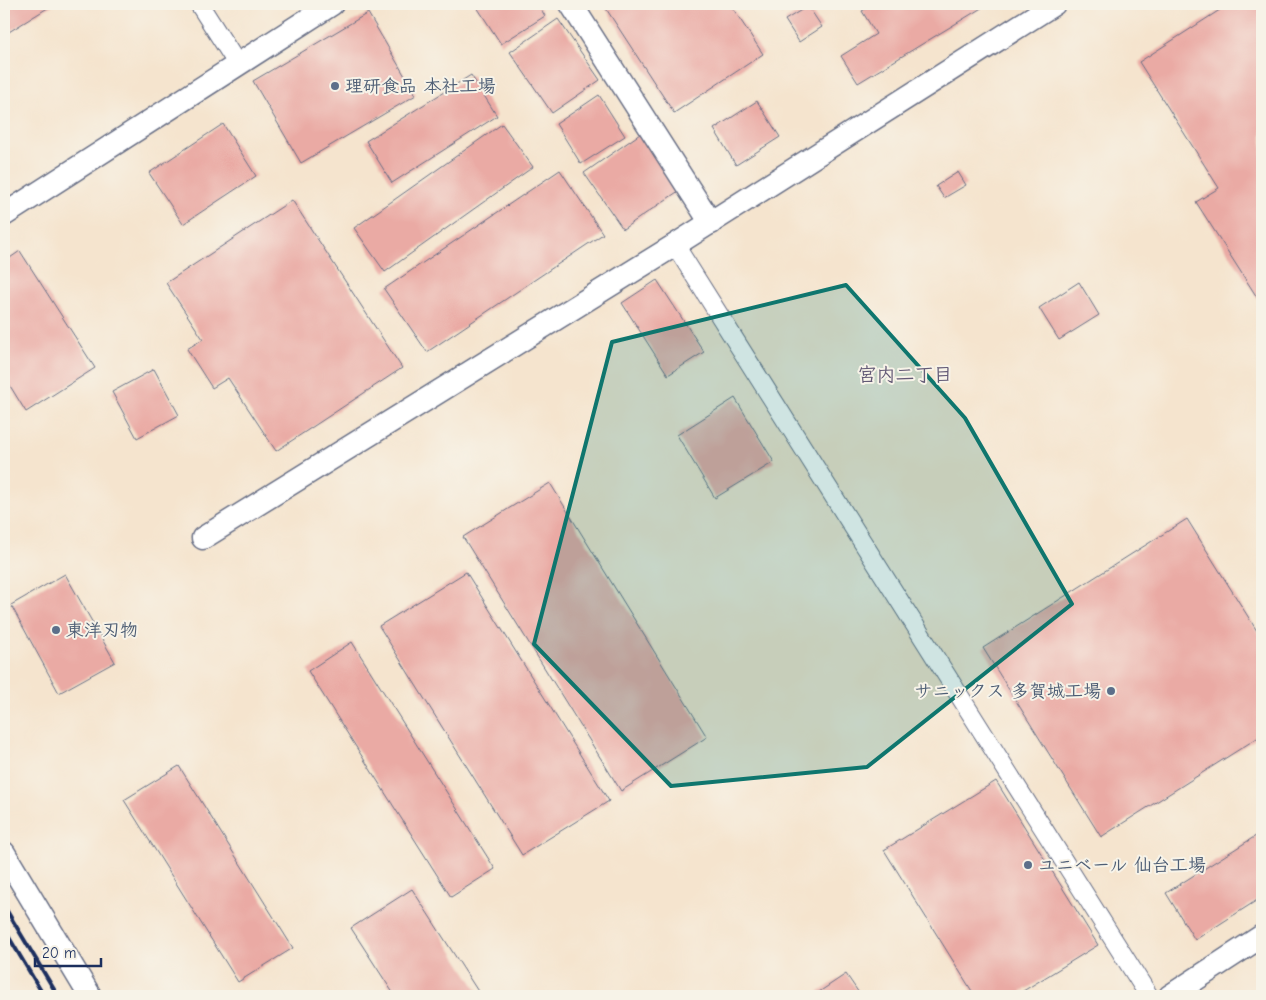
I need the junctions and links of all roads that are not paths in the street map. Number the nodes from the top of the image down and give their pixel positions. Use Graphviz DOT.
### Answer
graph roads {
  1 [pos="199,4"];
  2 [pos="332,4"];
  3 [pos="571,4"];
  4 [pos="1054,4"];
  5 [pos="238,65"];
  6 [pos="4,215"];
  7 [pos="711,222"];
  8 [pos="675,245"];
  9 [pos="203,538"];
  10 [pos="4,853"];
  11 [pos="1262,936"];
  12 [pos="90,996"];
  13 [pos="1148,996"];
  14 [pos="1170,996"];
  1 -- 5 [label="street"];
  2 -- 5 [label="street"];
  3 -- 7 [label="street"];
  4 -- 7 [label="street"];
  5 -- 6 [label="street"];
  7 -- 8 [label="street"];
  8 -- 9 [label="street"];
  8 -- 13 [label="street"];
  10 -- 12 [label="street"];
  11 -- 14 [label="street"];
}
